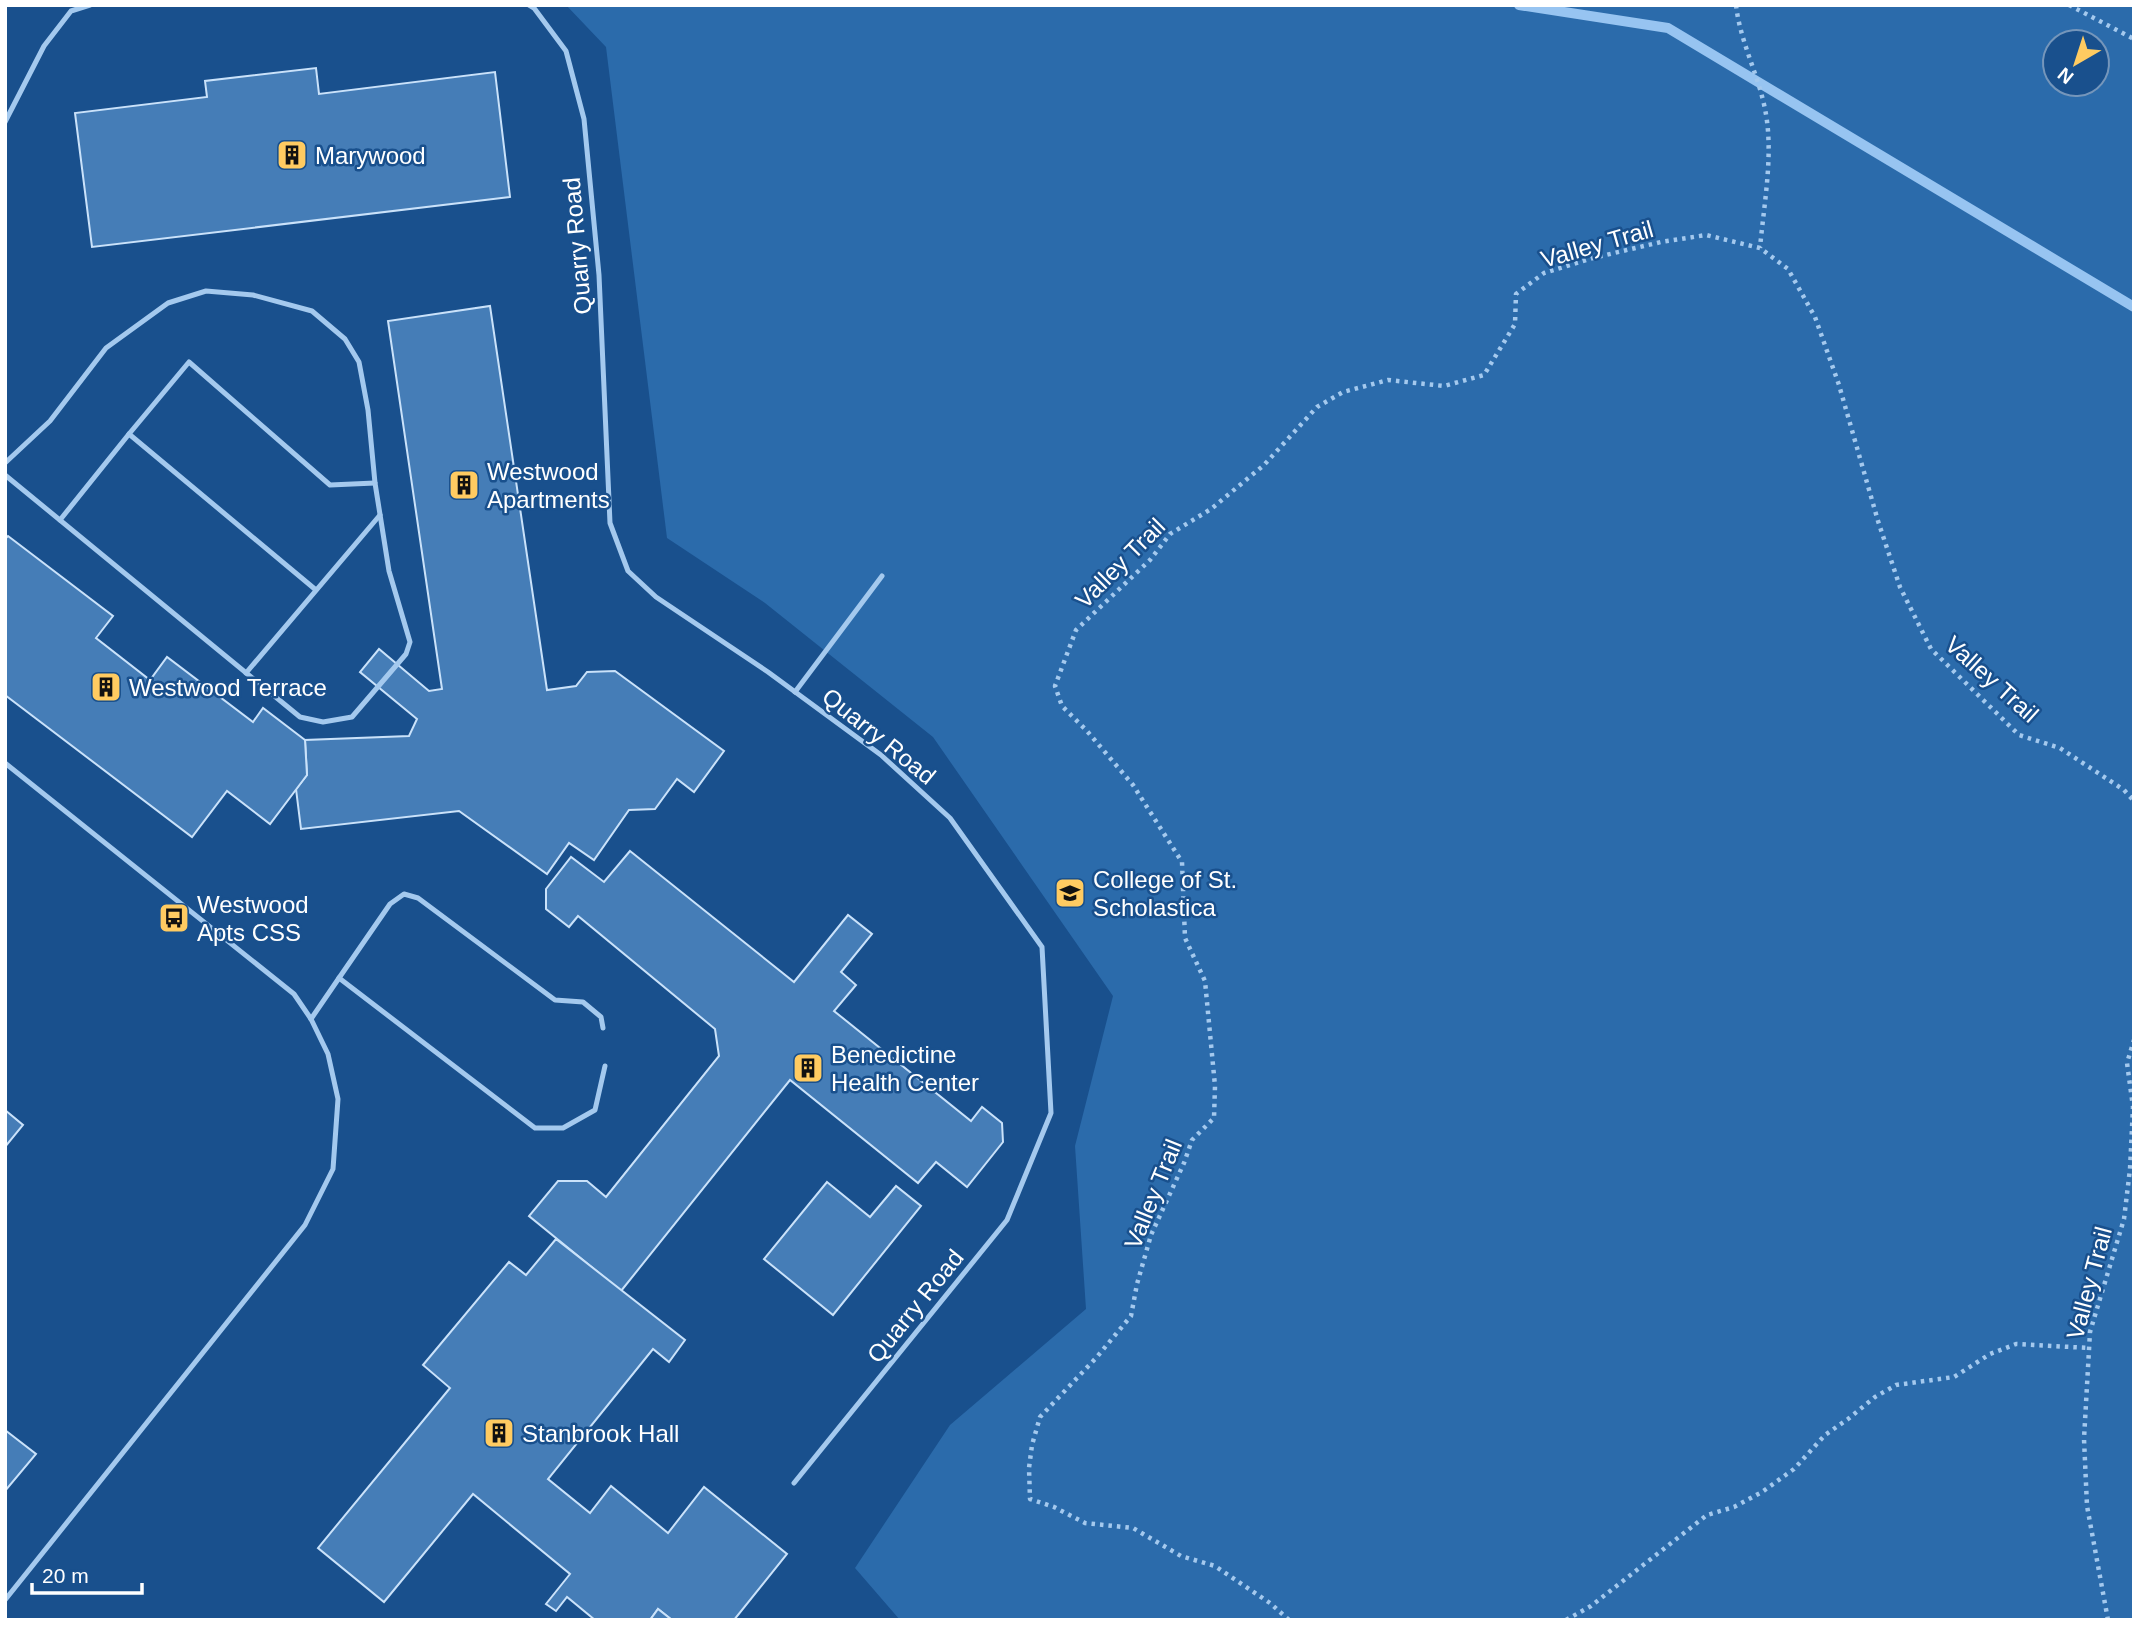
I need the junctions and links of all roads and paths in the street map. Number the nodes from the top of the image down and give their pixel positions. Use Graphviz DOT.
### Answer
graph roads {
  1 [pos="90,5"];
  2 [pos="529,5"];
  3 [pos="1736,5"];
  4 [pos="2069,5"];
  5 [pos="2134,39"];
  6 [pos="5,122"];
  7 [pos="1760,248"];
  8 [pos="129,434"];
  9 [pos="5,463"];
  10 [pos="5,475"];
  11 [pos="375,483"];
  12 [pos="380,515"];
  13 [pos="60,520"];
  14 [pos="882,576"];
  15 [pos="316,590"];
  16 [pos="246,673"];
  17 [pos="795,692"];
  18 [pos="5,763"];
  19 [pos="2134,801"];
  20 [pos="339,978"];
  21 [pos="311,1019"];
  22 [pos="603,1028"];
  23 [pos="2134,1040"];
  24 [pos="605,1066"];
  25 [pos="2089,1348"];
  26 [pos="794,1483"];
  27 [pos="5,1600"];
  28 [pos="1289,1620"];
  29 [pos="1566,1620"];
  30 [pos="2108,1620"];
  1 -- 6 [label="lane"];
  2 -- 17 [label="lane, Quarry Road"];
  3 -- 7 [label="path"];
  4 -- 5 [label="path"];
  7 -- 19 [label="path, Valley Trail"];
  7 -- 28 [label="path, Valley Trail"];
  8 -- 11 [label="lane"];
  8 -- 13 [label="lane"];
  8 -- 15 [label="lane"];
  9 -- 11 [label="lane"];
  10 -- 13 [label="lane"];
  11 -- 12 [label="lane"];
  12 -- 15 [label="lane"];
  12 -- 16 [label="lane"];
  13 -- 16 [label="lane"];
  14 -- 17 [label="lane"];
  15 -- 16 [label="lane"];
  17 -- 26 [label="lane, Quarry Road"];
  18 -- 21 [label="lane"];
  20 -- 21 [label="lane"];
  20 -- 22 [label="lane"];
  20 -- 24 [label="lane"];
  21 -- 27 [label="lane"];
  23 -- 25 [label="path, Valley Trail"];
  25 -- 29 [label="path"];
  25 -- 30 [label="path, Valley Trail"];
}
